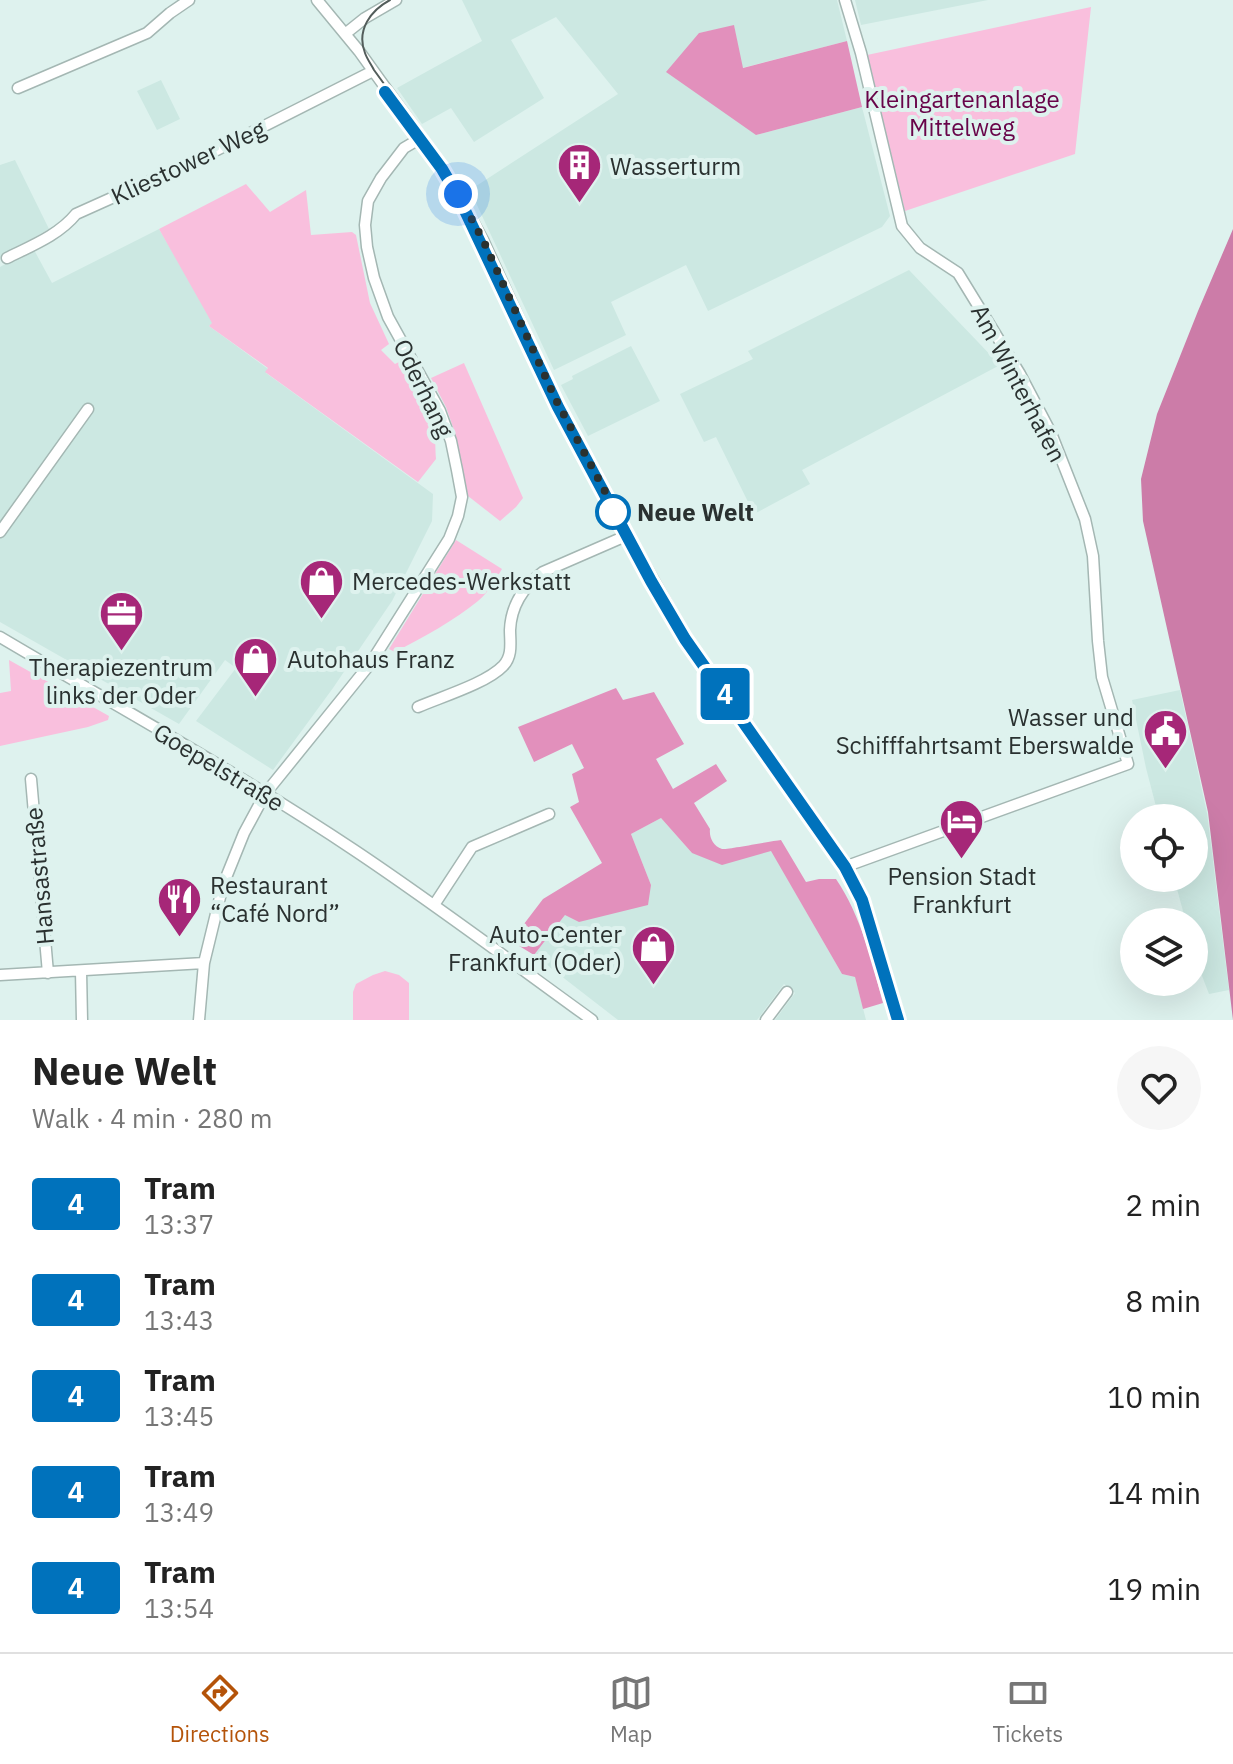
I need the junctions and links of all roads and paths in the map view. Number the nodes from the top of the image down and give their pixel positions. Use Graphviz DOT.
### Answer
graph roads {
  1 [pos="189,0"];
  2 [pos="317,0"];
  3 [pos="396,0"];
  4 [pos="845,0"];
  5 [pos="345,34"];
  6 [pos="373,71"];
  7 [pos="18,88"];
  8 [pos="421,138"];
  9 [pos="7,258"];
  10 [pos="88,409"];
  11 [pos="0,532"];
  12 [pos="628,535"];
  13 [pos="0,637"];
  14 [pos="418,707"];
  15 [pos="31,779"];
  16 [pos="265,794"];
  17 [pos="549,814"];
  18 [pos="847,866"];
  19 [pos="434,905"];
  20 [pos="204,963"];
  21 [pos="81,971"];
  22 [pos="48,973"];
  23 [pos="0,975"];
  24 [pos="787,992"];
  25 [pos="82,1020"];
  26 [pos="199,1020"];
  27 [pos="592,1020"];
  28 [pos="766,1020"];
  29 [pos="900,1020"];
  1 -- 7 [label="street"];
  2 -- 5 [label="street"];
  3 -- 5 [label="street"];
  4 -- 18 [label="street, Am Winterhafen"];
  5 -- 6 [label="street"];
  6 -- 8 [label="street"];
  6 -- 9 [label="street, Kliestower Weg"];
  8 -- 12 [label="street"];
  8 -- 16 [label="street, Oderhang"];
  10 -- 11 [label="street"];
  12 -- 14 [label="street"];
  12 -- 18 [label="street"];
  13 -- 16 [label="street, Goepelstraße"];
  15 -- 22 [label="street, Hansastraße"];
  16 -- 19 [label="street, Goepelstraße"];
  16 -- 20 [label="street, Oderhang"];
  17 -- 19 [label="street"];
  18 -- 29 [label="street"];
  19 -- 27 [label="street, Goepelstraße"];
  20 -- 21 [label="street, Hansastraße"];
  20 -- 26 [label="street, Oderhang"];
  21 -- 22 [label="street, Hansastraße"];
  21 -- 25 [label="street"];
  22 -- 23 [label="street, Hansastraße"];
  24 -- 28 [label="street"];
}
